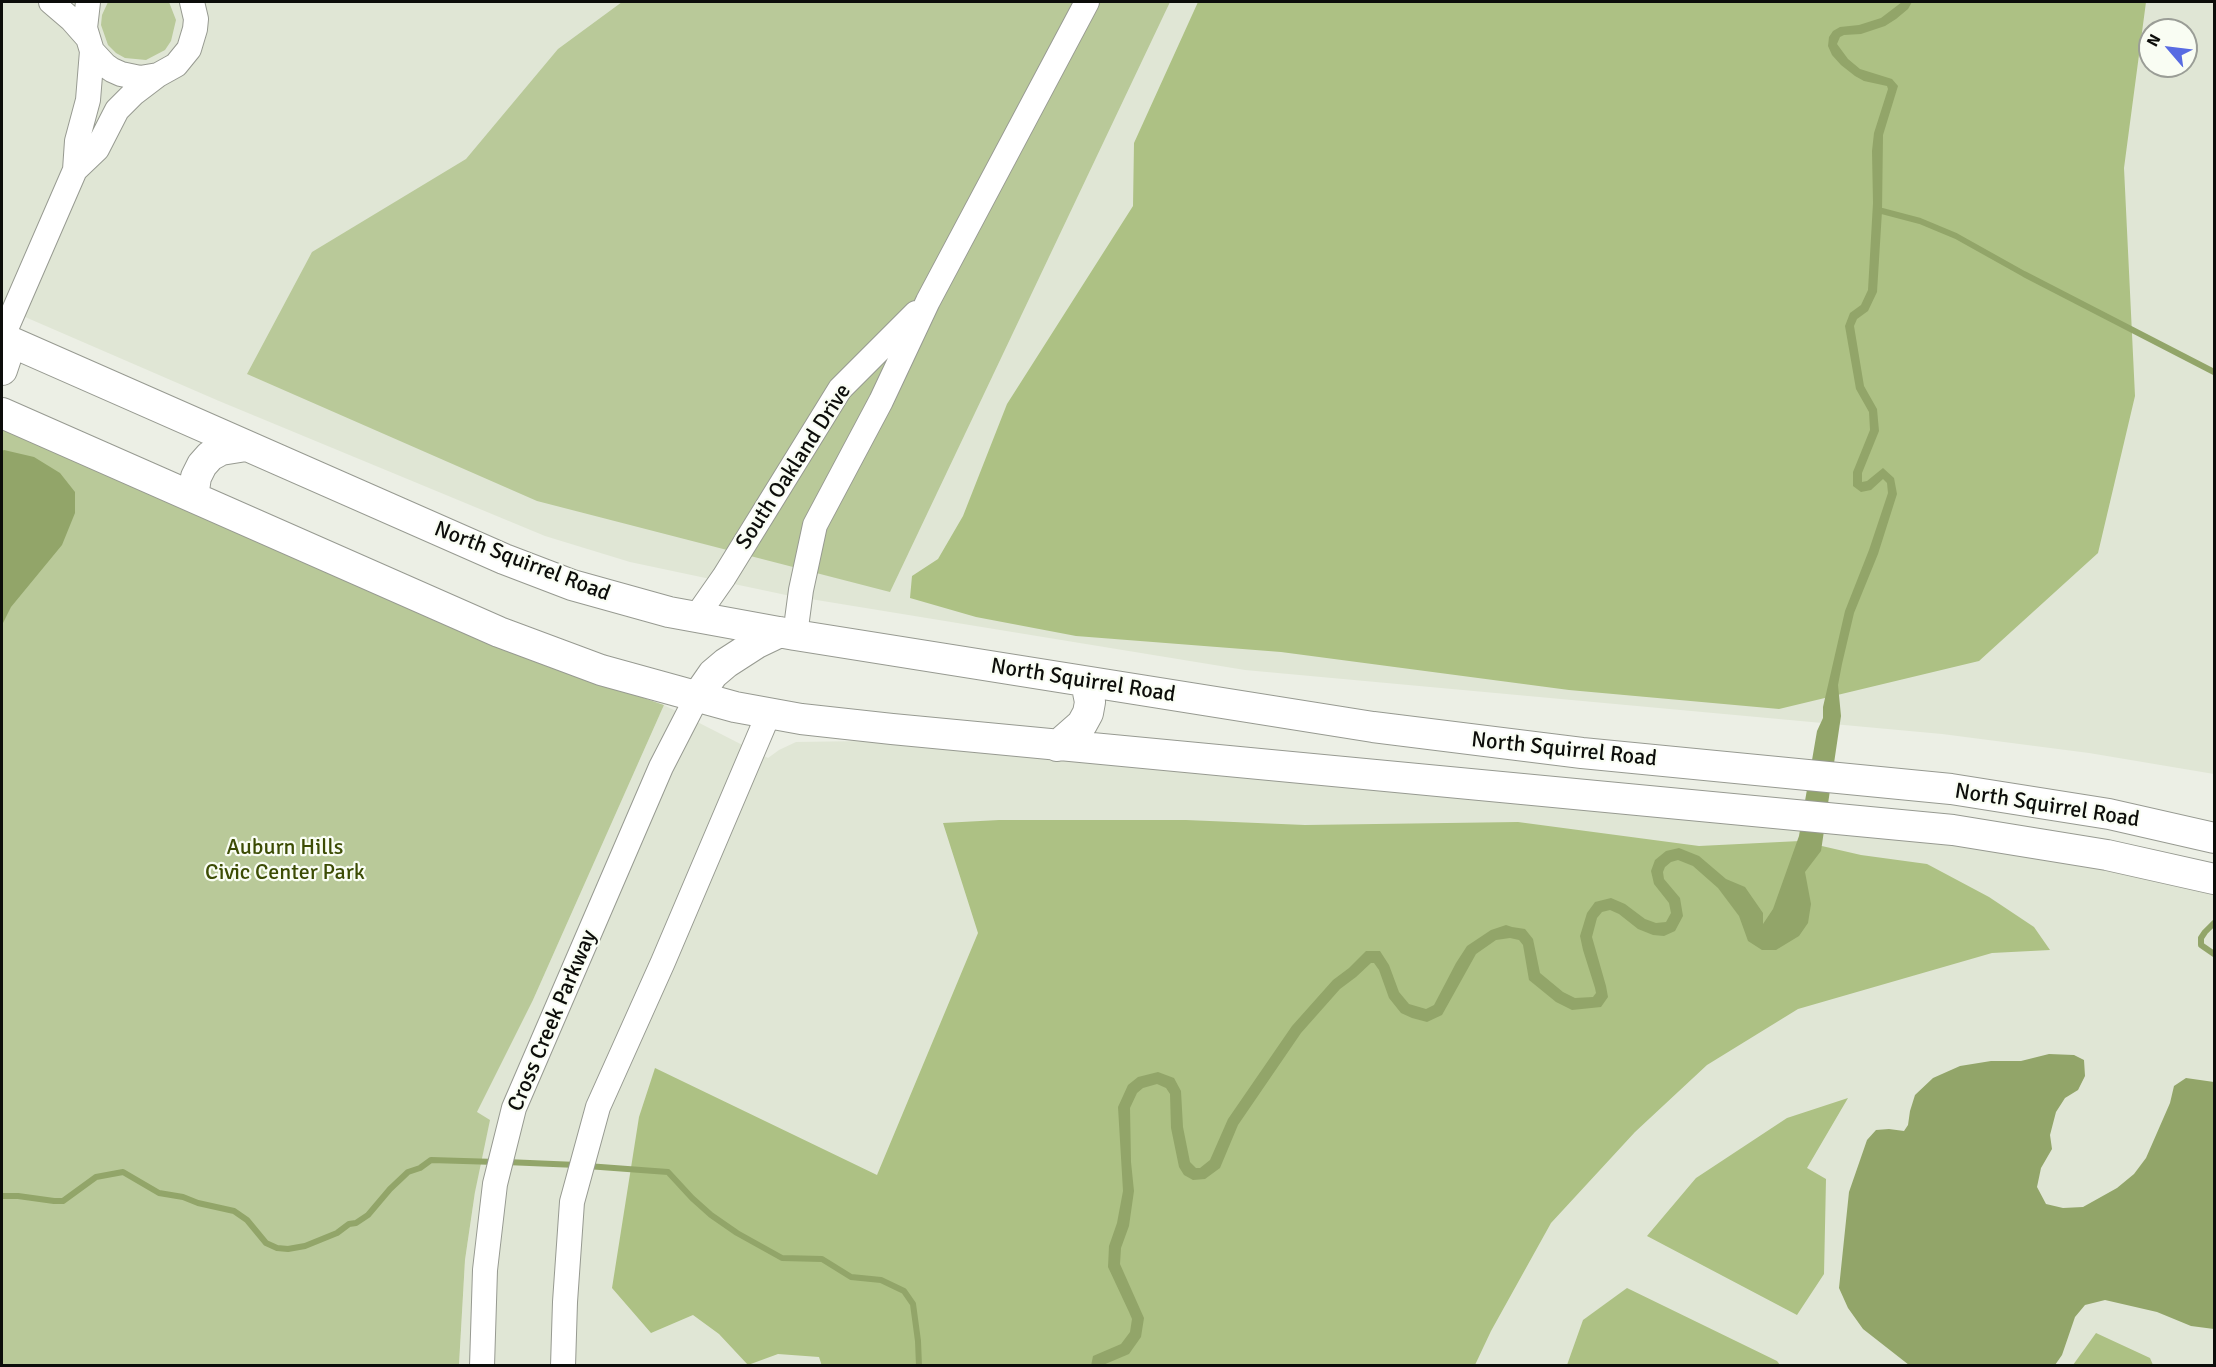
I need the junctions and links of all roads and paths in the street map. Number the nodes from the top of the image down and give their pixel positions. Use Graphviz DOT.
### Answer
graph roads {
  1 [pos="51,2"];
  2 [pos="88,2"];
  3 [pos="192,2"];
  4 [pos="1087,2"];
  5 [pos="89,44"];
  6 [pos="158,75"];
  7 [pos="75,170"];
  8 [pos="928,301"];
  9 [pos="2,338"];
  10 [pos="2,370"];
  11 [pos="2,413"];
  12 [pos="246,446"];
  13 [pos="193,497"];
  14 [pos="696,617"];
  15 [pos="788,634"];
  16 [pos="1086,682"];
  17 [pos="696,697"];
  18 [pos="769,713"];
  19 [pos="1057,746"];
  20 [pos="2214,838"];
  21 [pos="2214,879"];
  22 [pos="482,1365"];
  23 [pos="563,1365"];
  1 -- 5 [label="street"];
  2 -- 5 [label="street"];
  3 -- 6 [label="street"];
  4 -- 8 [label="street, South Oakland Drive"];
  5 -- 6 [label="street"];
  5 -- 7 [label="street"];
  6 -- 7 [label="street"];
  7 -- 9 [label="street"];
  8 -- 14 [label="street, South Oakland Drive"];
  8 -- 15 [label="street, South Oakland Drive"];
  9 -- 10 [label="main road"];
  9 -- 12 [label="main road, North Squirrel Road"];
  11 -- 13 [label="main road, North Squirrel Road"];
  12 -- 13 [label="main road"];
  12 -- 14 [label="main road, North Squirrel Road"];
  13 -- 17 [label="main road, North Squirrel Road"];
  14 -- 15 [label="main road, North Squirrel Road"];
  15 -- 16 [label="main road, North Squirrel Road"];
  15 -- 17 [label="main road"];
  16 -- 19 [label="main road"];
  16 -- 20 [label="main road, North Squirrel Road"];
  17 -- 18 [label="main road, North Squirrel Road"];
  17 -- 22 [label="street, Cross Creek Parkway"];
  18 -- 19 [label="main road, North Squirrel Road"];
  18 -- 23 [label="street"];
  19 -- 21 [label="main road, North Squirrel Road"];
}
